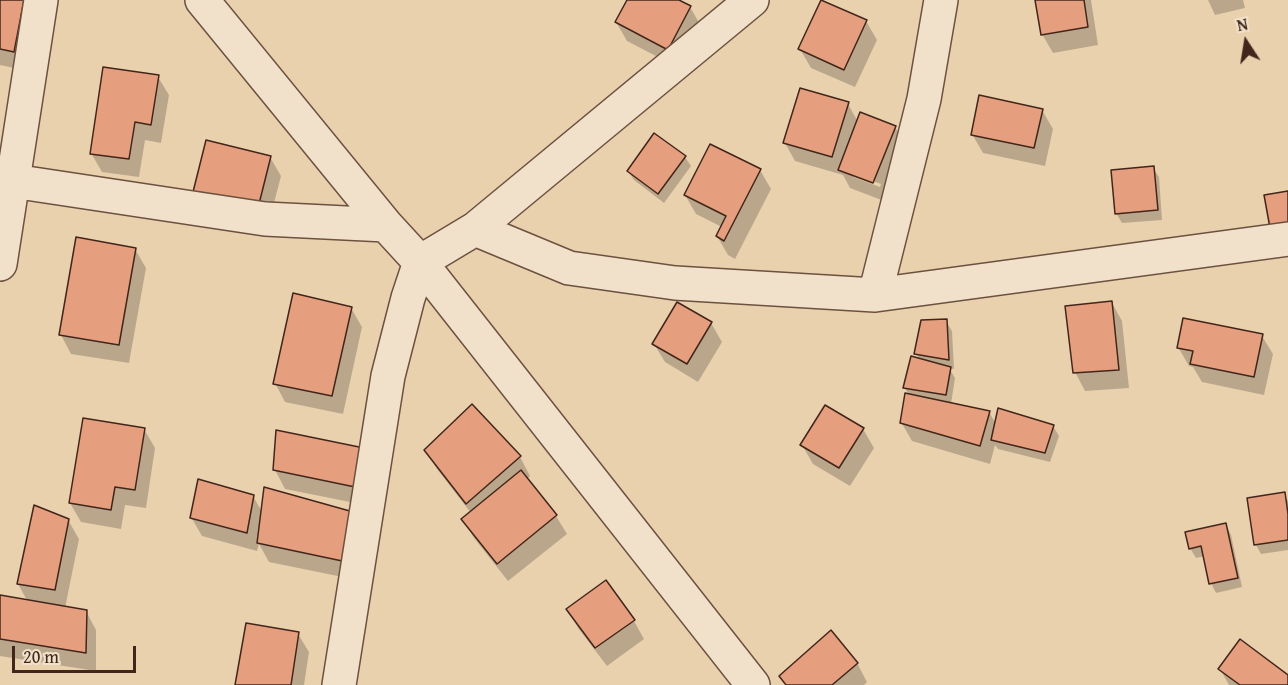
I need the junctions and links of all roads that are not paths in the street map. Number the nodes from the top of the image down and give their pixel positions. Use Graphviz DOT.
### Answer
graph roads {
  1 [pos="41,0"];
  2 [pos="202,0"];
  3 [pos="752,0"];
  4 [pos="941,0"];
  5 [pos="6,180"];
  6 [pos="386,225"];
  7 [pos="475,229"];
  8 [pos="1288,239"];
  9 [pos="420,262"];
  10 [pos="0,264"];
  11 [pos="875,295"];
  12 [pos="339,685"];
  13 [pos="753,685"];
  1 -- 5 [label="street"];
  2 -- 6 [label="street"];
  3 -- 7 [label="street"];
  4 -- 11 [label="street"];
  5 -- 6 [label="street"];
  5 -- 10 [label="street"];
  6 -- 9 [label="street"];
  7 -- 9 [label="street"];
  7 -- 11 [label="street"];
  8 -- 11 [label="street"];
  9 -- 12 [label="street"];
  9 -- 13 [label="street"];
}
